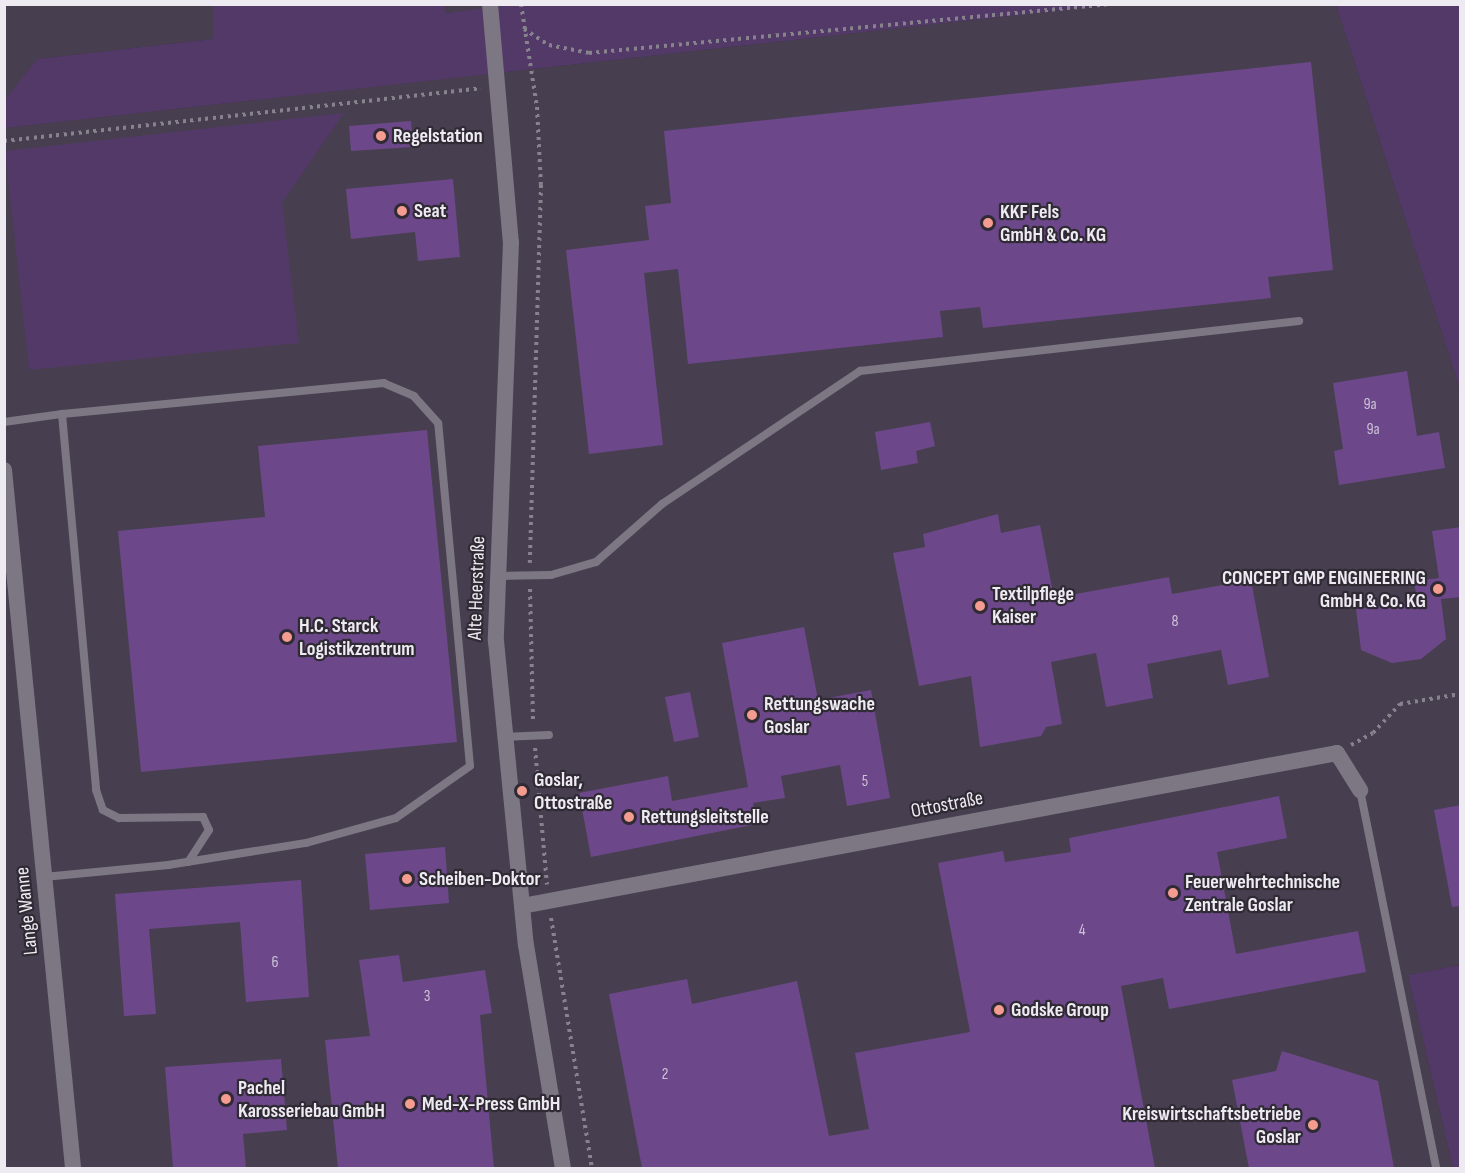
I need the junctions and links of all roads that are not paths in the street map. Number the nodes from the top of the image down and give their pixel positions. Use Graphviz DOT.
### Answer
graph roads {
  1 [pos="490,4"];
  2 [pos="1299,321"];
  3 [pos="62,414"];
  4 [pos="4,422"];
  5 [pos="4,470"];
  6 [pos="498,576"];
  7 [pos="549,735"];
  8 [pos="503,737"];
  9 [pos="1360,789"];
  10 [pos="189,862"];
  11 [pos="44,877"];
  12 [pos="522,906"];
  13 [pos="73,1168"];
  14 [pos="563,1168"];
  15 [pos="1436,1168"];
  1 -- 6 [label="street, Alte Heerstraße"];
  2 -- 6 [label="lane"];
  3 -- 4 [label="lane"];
  3 -- 10 [label="lane"];
  3 -- 10 [label="lane"];
  5 -- 11 [label="street, Lange Wanne"];
  6 -- 8 [label="street, Alte Heerstraße"];
  7 -- 8 [label="lane"];
  8 -- 12 [label="street, Alte Heerstraße"];
  9 -- 12 [label="street, Ottostraße"];
  9 -- 15 [label="lane"];
  10 -- 11 [label="lane"];
  11 -- 13 [label="street, Lange Wanne"];
  12 -- 14 [label="street, Alte Heerstraße"];
}
